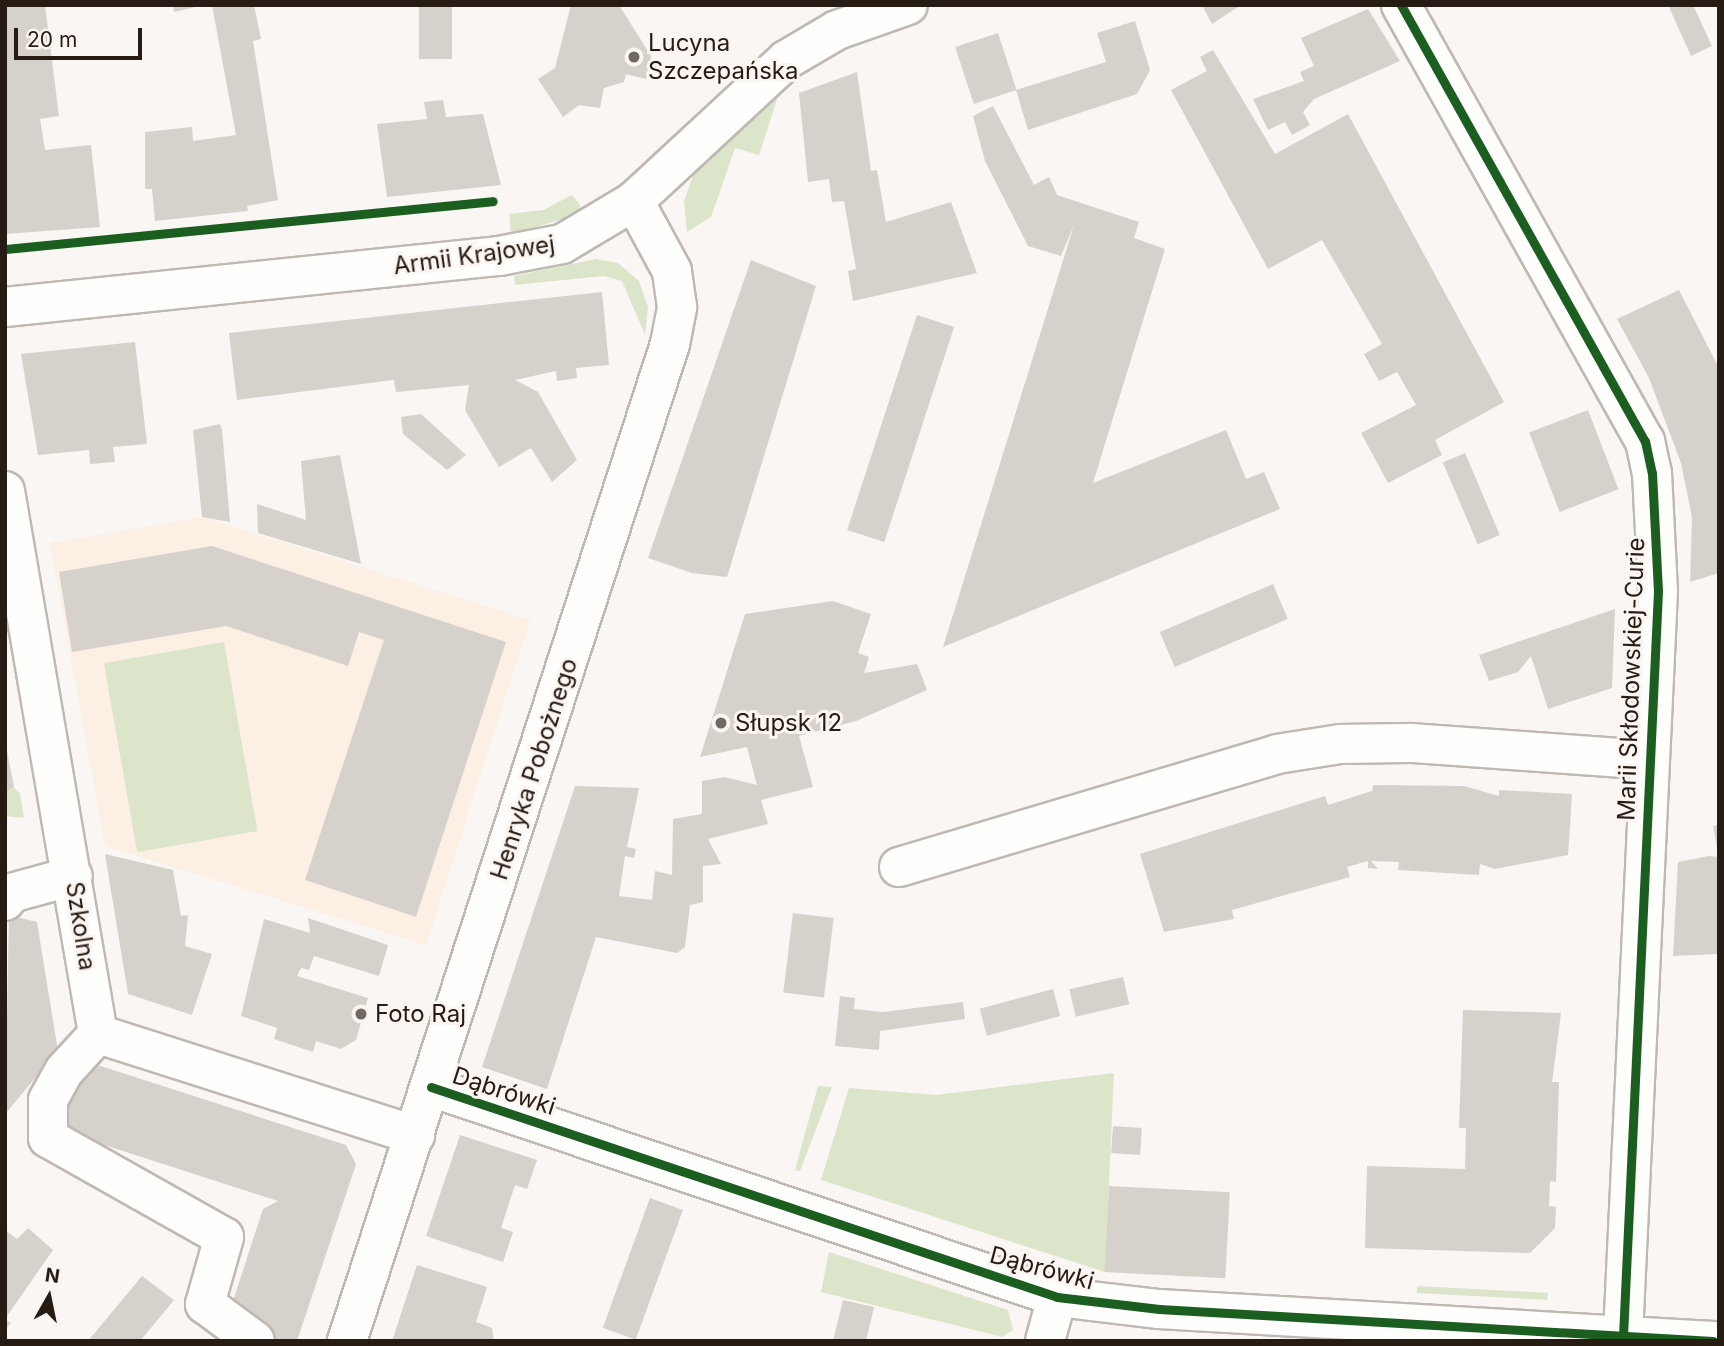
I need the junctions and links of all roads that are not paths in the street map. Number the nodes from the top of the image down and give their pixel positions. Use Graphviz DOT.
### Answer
graph roads {
  1 [pos="908,5"];
  2 [pos="1401,5"];
  3 [pos="634,201"];
  4 [pos="5,307"];
  5 [pos="5,491"];
  6 [pos="1649,760"];
  7 [pos="900,867"];
  8 [pos="73,876"];
  9 [pos="5,901"];
  10 [pos="98,1034"];
  11 [pos="431,1087"];
  12 [pos="415,1135"];
  13 [pos="1057,1297"];
  14 [pos="1623,1335"];
  15 [pos="255,1341"];
  16 [pos="346,1341"];
  17 [pos="1045,1341"];
  18 [pos="1713,1341"];
  1 -- 3 [label="street, Armii Krajowej"];
  2 -- 6 [label="street, Marii Skłodowskiej-Curie"];
  3 -- 4 [label="street, Armii Krajowej"];
  3 -- 11 [label="street, Henryka Pobożnego"];
  5 -- 8 [label="street, Szkolna"];
  6 -- 7 [label="street"];
  6 -- 14 [label="street, Marii Skłodowskiej-Curie"];
  8 -- 9 [label="street"];
  8 -- 10 [label="street, Szkolna"];
  10 -- 12 [label="street"];
  10 -- 15 [label="street"];
  11 -- 12 [label="street, Henryka Pobożnego"];
  11 -- 13 [label="street, Dąbrówki"];
  12 -- 16 [label="street, Henryka Pobożnego"];
  13 -- 14 [label="street, Dąbrówki"];
  13 -- 17 [label="street"];
  14 -- 18 [label="street, Dąbrówki"];
}
